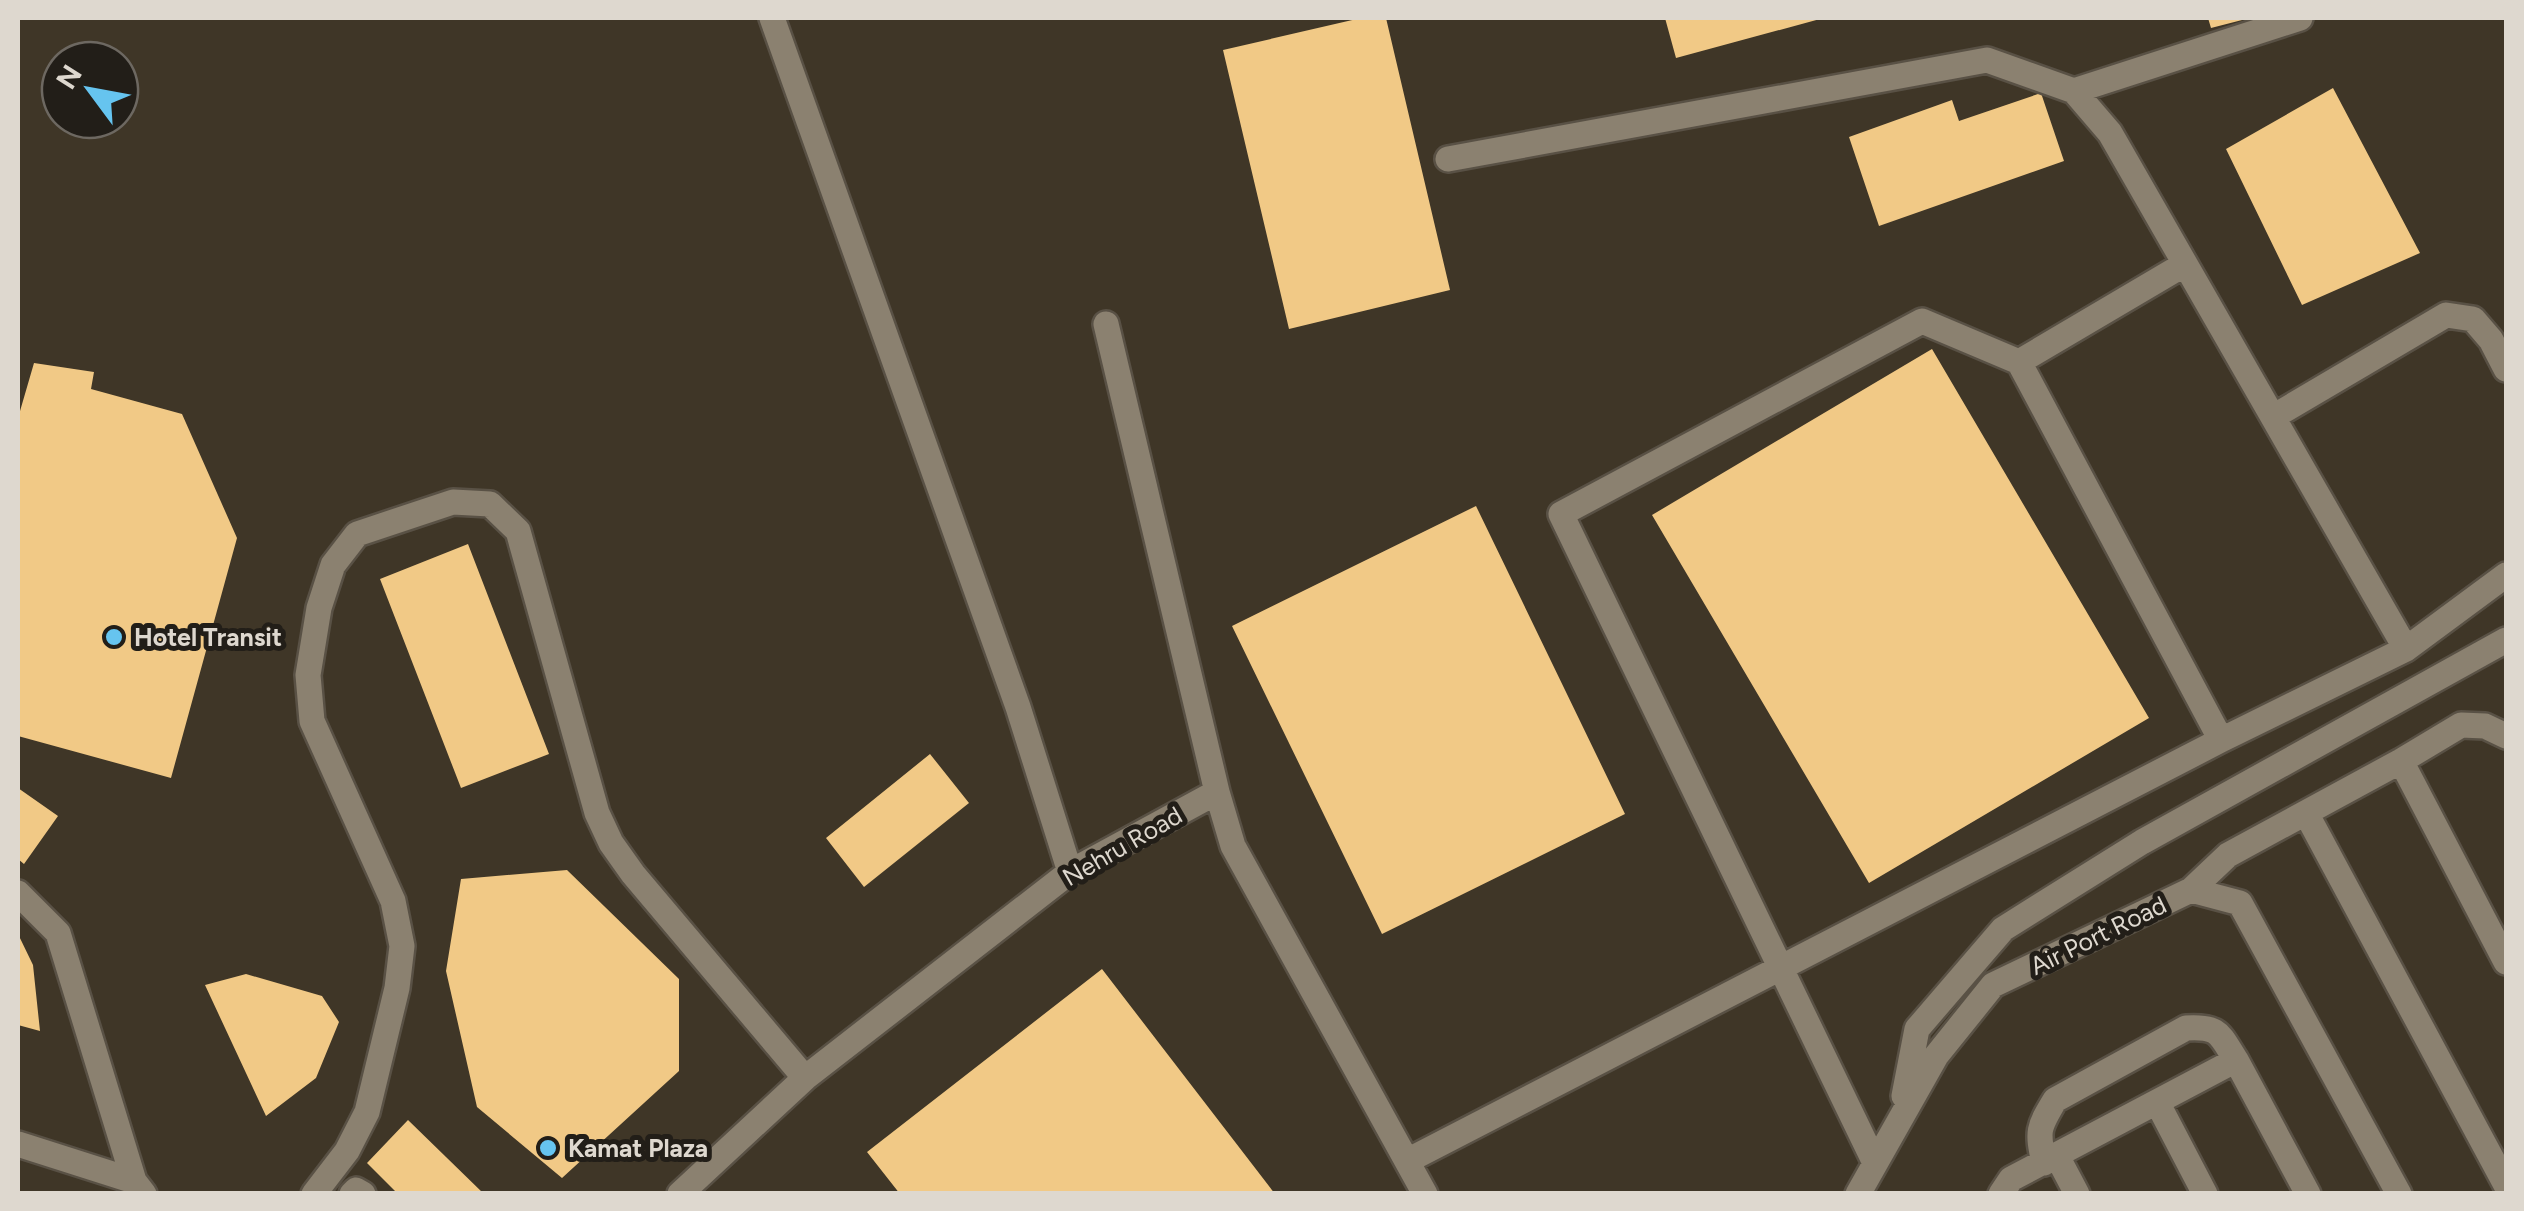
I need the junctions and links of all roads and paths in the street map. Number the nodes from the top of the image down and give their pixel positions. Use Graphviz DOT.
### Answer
graph roads {
  1 [pos="772,18"];
  2 [pos="2300,18"];
  3 [pos="2074,91"];
  4 [pos="1448,159"];
  5 [pos="2186,264"];
  6 [pos="1106,324"];
  7 [pos="2019,362"];
  8 [pos="2506,368"];
  9 [pos="2273,417"];
  10 [pos="2506,575"];
  11 [pos="2506,640"];
  12 [pos="2406,649"];
  13 [pos="2506,736"];
  14 [pos="2221,740"];
  15 [pos="2401,761"];
  16 [pos="1218,792"];
  17 [pos="2306,813"];
  18 [pos="1070,872"];
  19 [pos="2190,890"];
  20 [pos="18,893"];
  21 [pos="2506,962"];
  22 [pos="1780,968"];
  23 [pos="2236,1060"];
  24 [pos="805,1078"];
  25 [pos="2157,1102"];
  26 [pos="1899,1120"];
  27 [pos="18,1144"];
  28 [pos="2051,1159"];
  29 [pos="1406,1162"];
  30 [pos="1875,1163"];
  31 [pos="2506,1185"];
  32 [pos="139,1187"];
  33 [pos="314,1194"];
  34 [pos="352,1194"];
  35 [pos="363,1194"];
  36 [pos="680,1194"];
  37 [pos="1424,1194"];
  38 [pos="1858,1194"];
  39 [pos="2000,1194"];
  40 [pos="2077,1194"];
  41 [pos="2205,1194"];
  42 [pos="2308,1194"];
  43 [pos="2399,1194"];
  1 -- 18 [label="street"];
  2 -- 3 [label="street"];
  3 -- 4 [label="street"];
  3 -- 5 [label="street"];
  5 -- 7 [label="street"];
  5 -- 9 [label="street"];
  6 -- 16 [label="street"];
  7 -- 14 [label="street"];
  7 -- 22 [label="street"];
  8 -- 9 [label="street"];
  9 -- 12 [label="street"];
  10 -- 12 [label="street"];
  11 -- 26 [label="street"];
  12 -- 14 [label="street"];
  13 -- 15 [label="street"];
  14 -- 22 [label="street"];
  15 -- 17 [label="street"];
  15 -- 21 [label="street"];
  16 -- 18 [label="street, Nehru Road"];
  16 -- 29 [label="street"];
  17 -- 19 [label="street"];
  17 -- 31 [label="street"];
  18 -- 24 [label="street, Nehru Road"];
  19 -- 26 [label="street, Air Port Road"];
  19 -- 43 [label="street, Air Port Road"];
  20 -- 32 [label="street"];
  22 -- 29 [label="street"];
  22 -- 30 [label="street"];
  23 -- 25 [label="street"];
  23 -- 28 [label="street"];
  23 -- 42 [label="street"];
  24 -- 33 [label="street"];
  24 -- 36 [label="street, Nehru Road"];
  25 -- 28 [label="street"];
  25 -- 41 [label="street"];
  26 -- 30 [label="street, Air Port Road"];
  27 -- 32 [label="street"];
  28 -- 39 [label="street"];
  28 -- 40 [label="street"];
  29 -- 37 [label="street"];
  30 -- 38 [label="street, Air Port Road"];
  34 -- 35 [label="street"];
}
